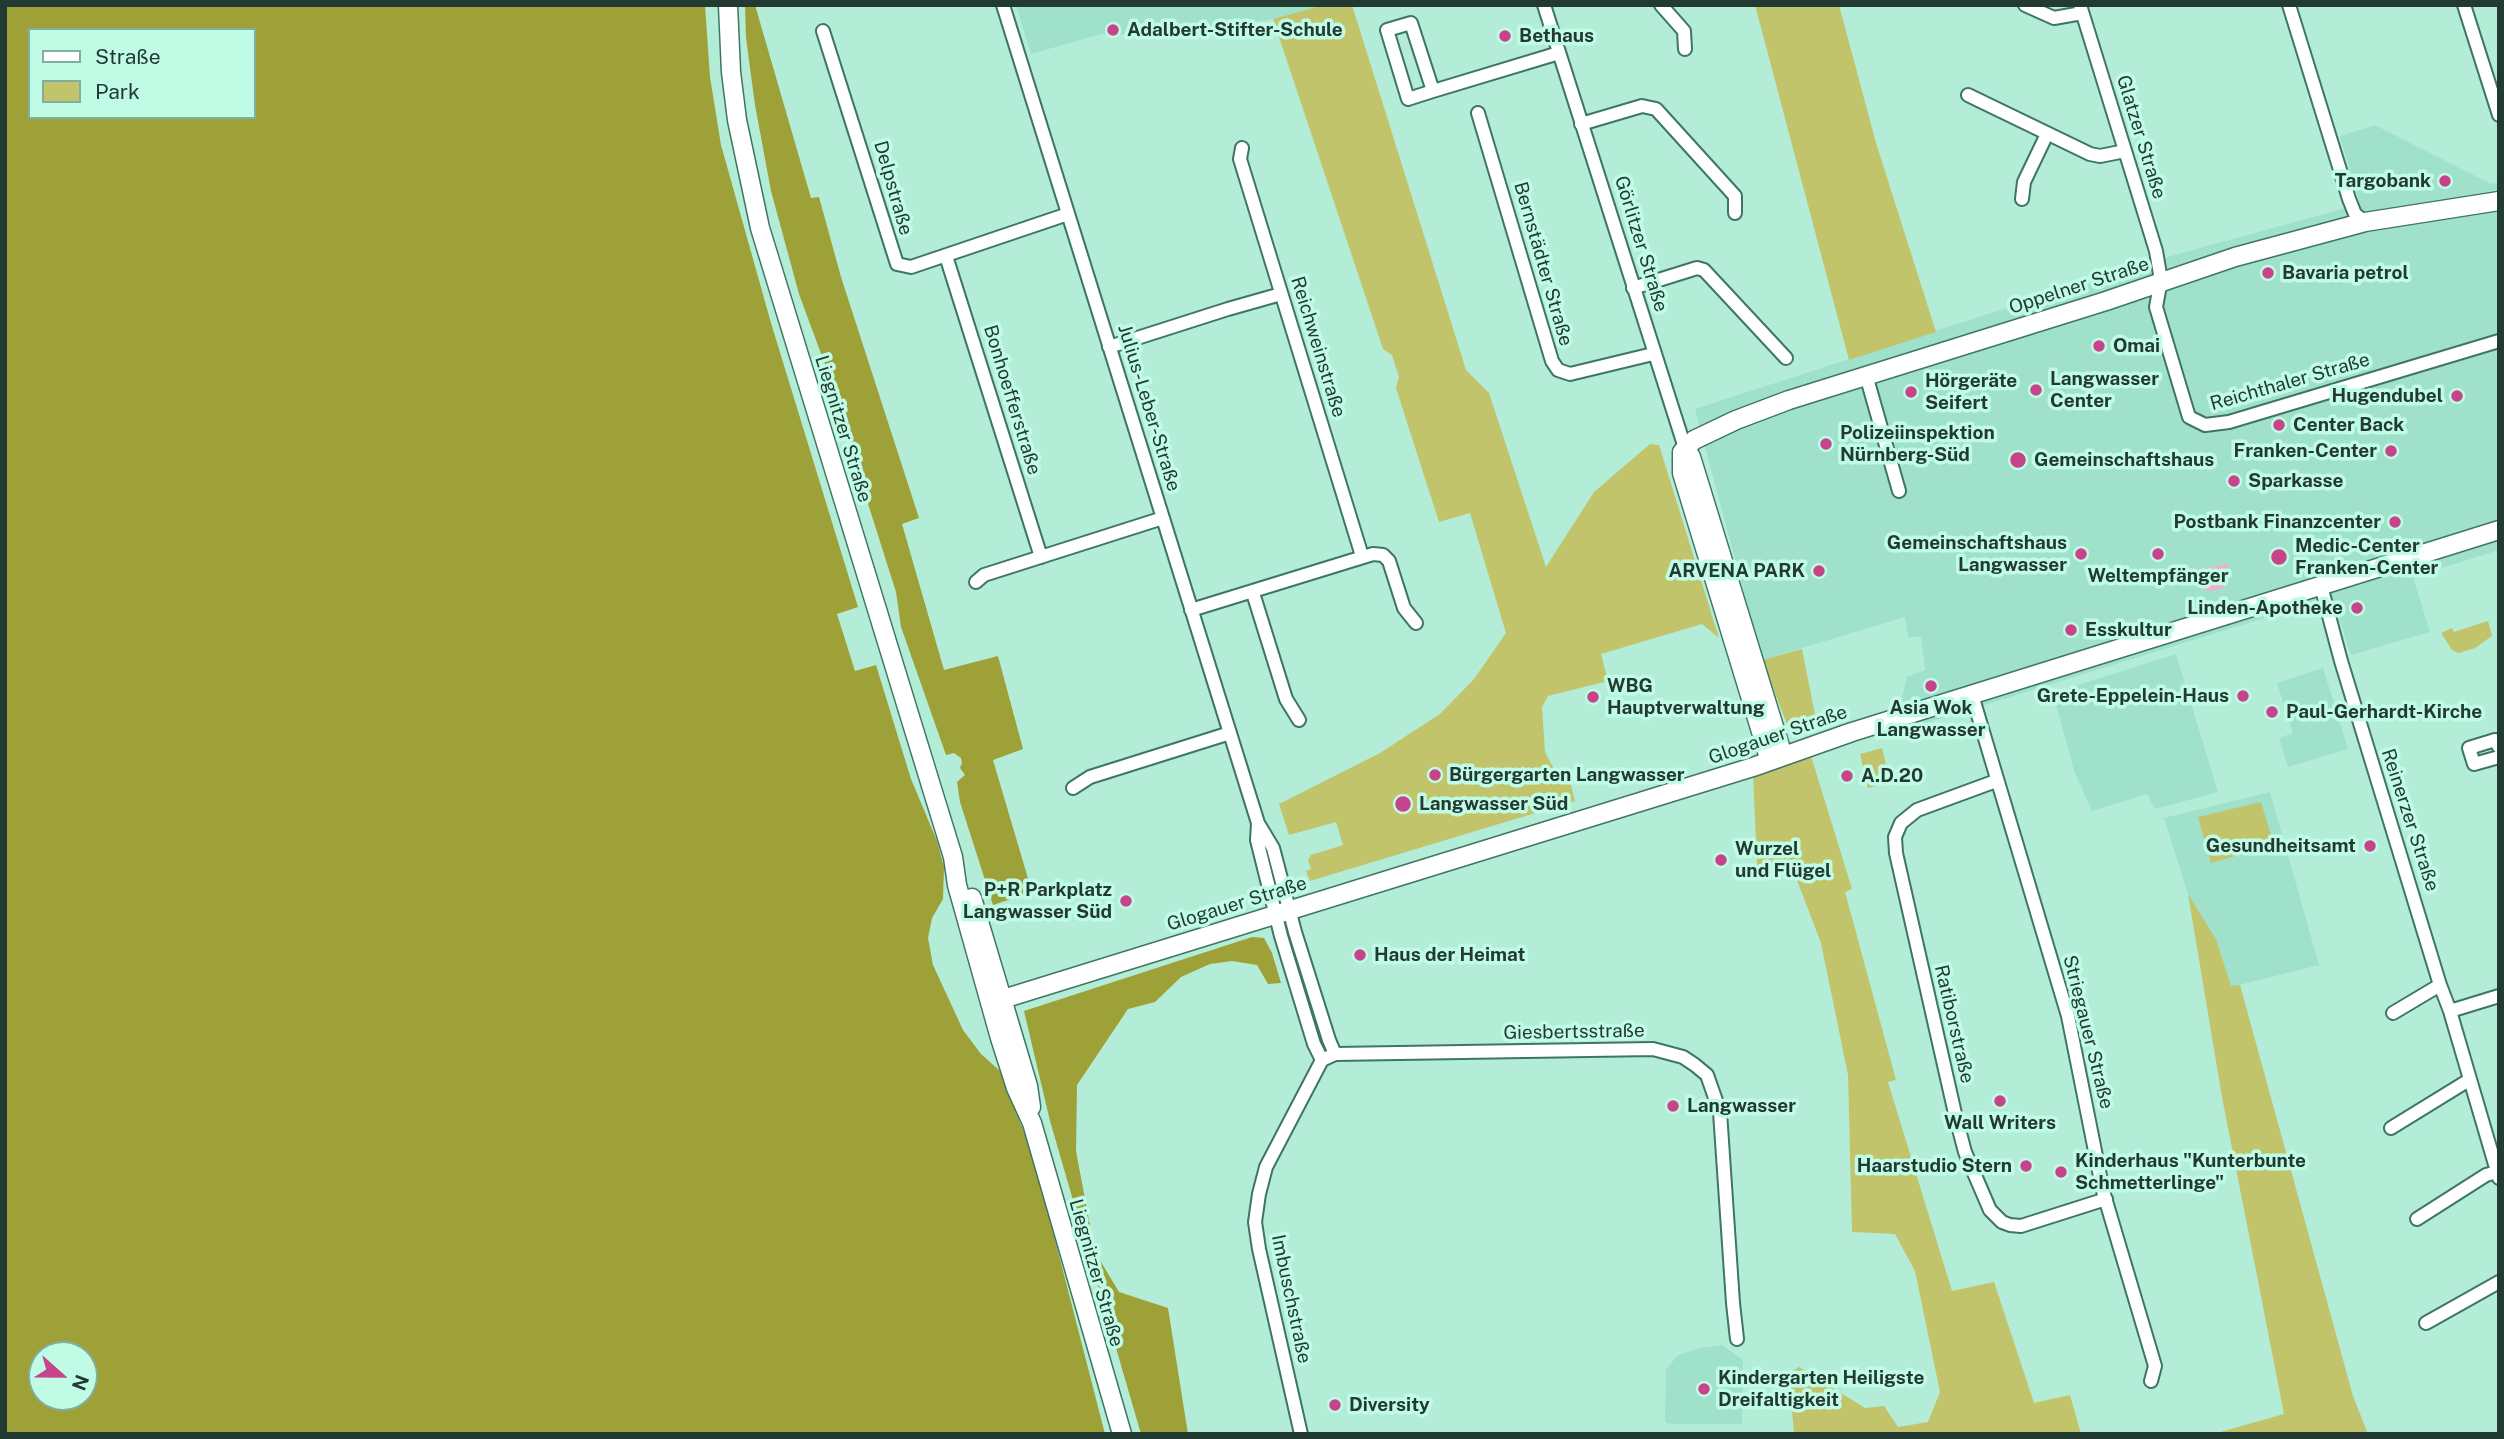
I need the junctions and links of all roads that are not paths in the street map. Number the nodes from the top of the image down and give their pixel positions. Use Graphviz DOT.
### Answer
graph roads {
  1 [pos="728,5"];
  2 [pos="1003,5"];
  3 [pos="1544,5"];
  4 [pos="1661,5"];
  5 [pos="2025,5"];
  6 [pos="2290,5"];
  7 [pos="2464,5"];
  8 [pos="2081,9"];
  9 [pos="823,31"];
  10 [pos="1685,49"];
  11 [pos="1559,53"];
  12 [pos="1433,91"];
  13 [pos="1968,95"];
  14 [pos="1478,113"];
  15 [pos="2499,115"];
  16 [pos="1581,124"];
  17 [pos="2047,134"];
  18 [pos="1242,148"];
  19 [pos="2125,150"];
  20 [pos="2022,199"];
  21 [pos="2497,203"];
  22 [pos="1735,213"];
  23 [pos="1068,214"];
  24 [pos="2365,222"];
  25 [pos="946,256"];
  26 [pos="2161,280"];
  27 [pos="1633,288"];
  28 [pos="1281,295"];
  29 [pos="2499,341"];
  30 [pos="1109,347"];
  31 [pos="1653,354"];
  32 [pos="1786,358"];
  33 [pos="1866,375"];
  34 [pos="1685,448"];
  35 [pos="1899,491"];
  36 [pos="1163,518"];
  37 [pos="2499,530"];
  38 [pos="1362,556"];
  39 [pos="1041,557"];
  40 [pos="976,582"];
  41 [pos="2321,586"];
  42 [pos="1253,593"];
  43 [pos="1191,610"];
  44 [pos="1416,623"];
  45 [pos="1972,695"];
  46 [pos="1298,720"];
  47 [pos="1230,733"];
  48 [pos="2499,747"];
  49 [pos="2499,757"];
  50 [pos="1777,758"];
  51 [pos="1996,781"];
  52 [pos="1073,788"];
  53 [pos="1283,913"];
  54 [pos="2440,985"];
  55 [pos="2499,996"];
  56 [pos="996,1000"];
  57 [pos="2450,1011"];
  58 [pos="2393,1013"];
  59 [pos="1335,1054"];
  60 [pos="1322,1060"];
  61 [pos="2469,1080"];
  62 [pos="2391,1128"];
  63 [pos="2498,1175"];
  64 [pos="2106,1199"];
  65 [pos="2417,1219"];
  66 [pos="2499,1282"];
  67 [pos="2426,1323"];
  68 [pos="1737,1339"];
  69 [pos="2151,1381"];
  70 [pos="1122,1434"];
  71 [pos="1301,1434"];
  1 -- 56 [label="street, Liegnitzer Straße"];
  2 -- 23 [label="street, Julius-Leber-Straße"];
  3 -- 11 [label="street, Görlitzer Straße"];
  4 -- 10 [label="street"];
  5 -- 8 [label="street"];
  6 -- 24 [label="street"];
  7 -- 15 [label="street"];
  8 -- 19 [label="street, Glatzer Straße"];
  9 -- 25 [label="street, Delpstraße"];
  11 -- 12 [label="street"];
  11 -- 16 [label="street, Görlitzer Straße"];
  12 -- 12 [label="street"];
  13 -- 17 [label="street"];
  14 -- 31 [label="street, Bernstädter Straße"];
  16 -- 22 [label="street"];
  16 -- 27 [label="street, Görlitzer Straße"];
  17 -- 19 [label="street"];
  17 -- 20 [label="street"];
  18 -- 28 [label="street, Reichweinstraße"];
  19 -- 26 [label="street, Glatzer Straße"];
  21 -- 24 [label="street, Oppelner Straße"];
  23 -- 25 [label="street, Delpstraße"];
  23 -- 30 [label="street, Julius-Leber-Straße"];
  24 -- 26 [label="street, Oppelner Straße"];
  25 -- 39 [label="street, Bonhoefferstraße"];
  26 -- 29 [label="street, Reichthaler Straße"];
  26 -- 33 [label="street, Oppelner Straße"];
  27 -- 31 [label="street, Görlitzer Straße"];
  27 -- 32 [label="street"];
  28 -- 30 [label="street"];
  28 -- 38 [label="street, Reichweinstraße"];
  30 -- 36 [label="street, Julius-Leber-Straße"];
  31 -- 34 [label="street, Görlitzer Straße"];
  33 -- 34 [label="street, Oppelner Straße"];
  33 -- 35 [label="street"];
  34 -- 50 [label="street, Görlitzer Straße"];
  36 -- 39 [label="street"];
  36 -- 43 [label="street, Julius-Leber-Straße"];
  37 -- 41 [label="street, Glogauer Straße"];
  38 -- 42 [label="street"];
  38 -- 44 [label="street"];
  39 -- 40 [label="street"];
  41 -- 45 [label="street, Glogauer Straße"];
  41 -- 54 [label="street, Reinerzer Straße"];
  42 -- 43 [label="street"];
  42 -- 46 [label="street"];
  43 -- 47 [label="street, Julius-Leber-Straße"];
  45 -- 50 [label="street, Glogauer Straße"];
  45 -- 51 [label="street, Striegauer Straße"];
  47 -- 52 [label="street"];
  47 -- 53 [label="street, Julius-Leber-Straße"];
  48 -- 49 [label="street"];
  50 -- 53 [label="street, Glogauer Straße"];
  51 -- 64 [label="street, Striegauer Straße"];
  51 -- 64 [label="street, Ratiborstraße"];
  53 -- 56 [label="street, Glogauer Straße"];
  53 -- 59 [label="street"];
  53 -- 60 [label="street"];
  54 -- 57 [label="street, Reinerzer Straße"];
  54 -- 58 [label="street"];
  55 -- 57 [label="street"];
  56 -- 70 [label="street, Liegnitzer Straße"];
  57 -- 61 [label="street, Reinerzer Straße"];
  59 -- 60 [label="street"];
  59 -- 68 [label="street, Giesbertsstraße"];
  60 -- 71 [label="street, Imbuschstraße"];
  61 -- 62 [label="street"];
  61 -- 63 [label="street, Reinerzer Straße"];
  63 -- 65 [label="street, Reinerzer Straße"];
  64 -- 69 [label="street, Striegauer Straße"];
  66 -- 67 [label="street"];
}
